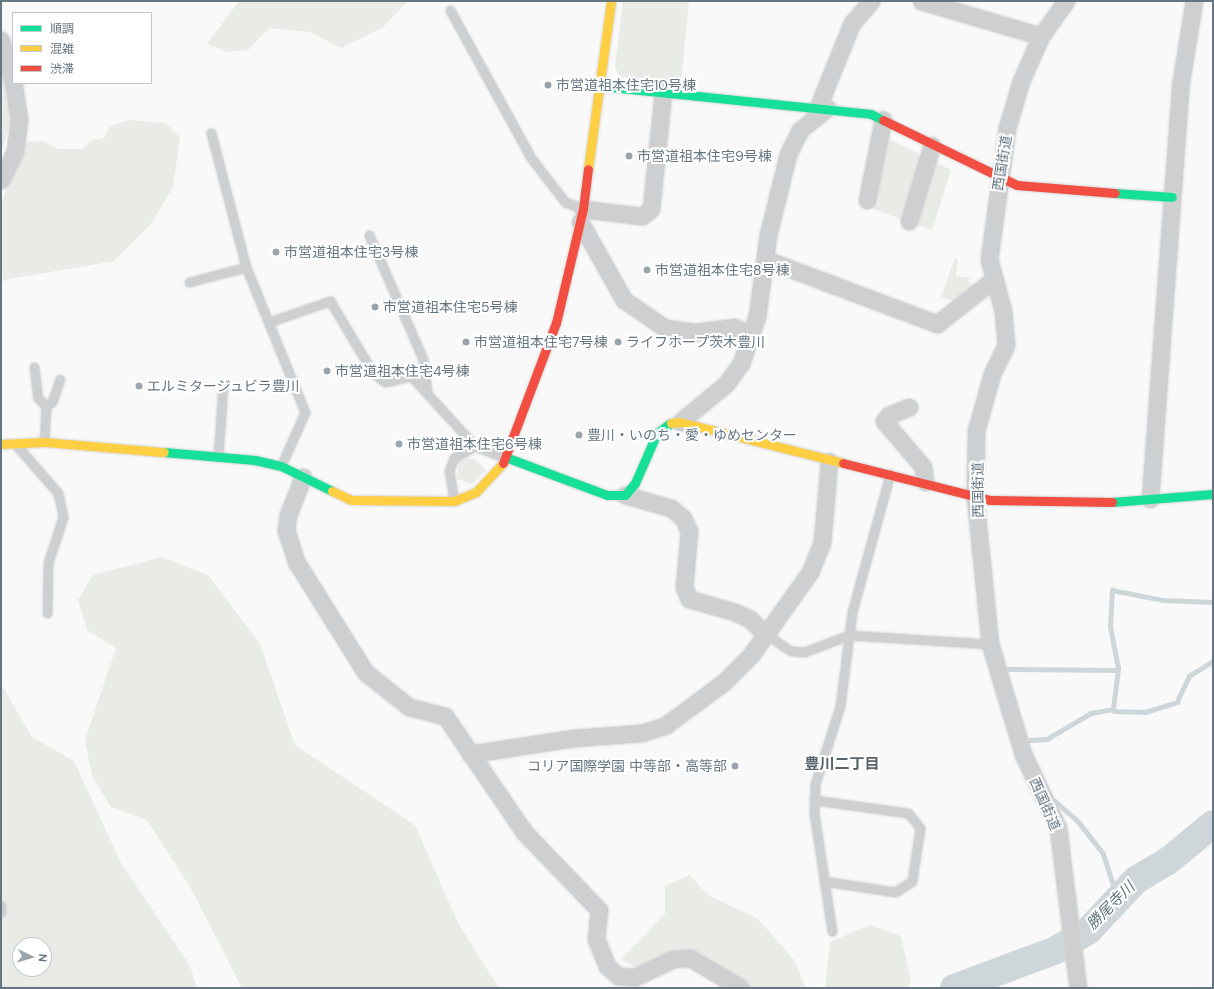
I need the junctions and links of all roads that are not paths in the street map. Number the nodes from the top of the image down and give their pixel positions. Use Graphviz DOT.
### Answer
graph roads {
  1 [pos="611,1"];
  2 [pos="871,1"];
  3 [pos="921,1"];
  4 [pos="1066,1"];
  5 [pos="1194,1"];
  6 [pos="968,8"];
  7 [pos="450,10"];
  8 [pos="1041,36"];
  9 [pos="1,40"];
  10 [pos="12,78"];
  11 [pos="13,84"];
  12 [pos="601,86"];
  13 [pos="663,92"];
  14 [pos="823,108"];
  15 [pos="883,120"];
  16 [pos="211,133"];
  17 [pos="932,145"];
  18 [pos="1,180"];
  19 [pos="1000,180"];
  20 [pos="1172,197"];
  21 [pos="867,200"];
  22 [pos="582,216"];
  23 [pos="909,221"];
  24 [pos="369,236"];
  25 [pos="767,260"];
  26 [pos="246,268"];
  27 [pos="994,279"];
  28 [pos="189,282"];
  29 [pos="269,322"];
  30 [pos="751,335"];
  31 [pos="34,367"];
  32 [pos="60,379"];
  33 [pos="223,386"];
  34 [pos="427,392"];
  35 [pos="46,406"];
  36 [pos="908,407"];
  37 [pos="680,422"];
  38 [pos="44,442"];
  39 [pos="15,443"];
  40 [pos="1,444"];
  41 [pos="475,446"];
  42 [pos="218,457"];
  43 [pos="508,458"];
  44 [pos="830,461"];
  45 [pos="281,466"];
  46 [pos="890,474"];
  47 [pos="303,477"];
  48 [pos="925,482"];
  49 [pos="1213,494"];
  50 [pos="625,495"];
  51 [pos="975,497"];
  52 [pos="1150,499"];
  53 [pos="454,501"];
  54 [pos="46,613"];
  55 [pos="764,633"];
  56 [pos="849,635"];
  57 [pos="990,644"];
  58 [pos="470,754"];
  59 [pos="814,800"];
  60 [pos="824,881"];
  61 [pos="1,906"];
  62 [pos="1,912"];
  63 [pos="832,931"];
  64 [pos="1078,987"];
  65 [pos="741,988"];
  1 -- 12 [label="street"];
  2 -- 14 [label="street"];
  3 -- 6 [label="street"];
  4 -- 8 [label="street, 西国街道"];
  5 -- 20 [label="street"];
  6 -- 8 [label="street"];
  7 -- 22 [label="lane"];
  8 -- 19 [label="street, 西国街道"];
  9 -- 10 [label="street"];
  11 -- 18 [label="street"];
  12 -- 13 [label="street"];
  12 -- 22 [label="street"];
  13 -- 14 [label="street"];
  13 -- 22 [label="street"];
  14 -- 15 [label="street"];
  14 -- 25 [label="street"];
  15 -- 17 [label="street"];
  15 -- 21 [label="street"];
  16 -- 26 [label="lane"];
  17 -- 19 [label="street"];
  17 -- 23 [label="street"];
  19 -- 20 [label="street"];
  19 -- 27 [label="street, 西国街道"];
  20 -- 52 [label="street"];
  22 -- 30 [label="street"];
  22 -- 43 [label="street"];
  24 -- 34 [label="lane"];
  25 -- 27 [label="street"];
  25 -- 30 [label="street"];
  26 -- 28 [label="lane"];
  26 -- 29 [label="lane"];
  27 -- 51 [label="street, 西国街道"];
  29 -- 34 [label="lane"];
  29 -- 45 [label="lane"];
  30 -- 37 [label="street"];
  31 -- 35 [label="lane"];
  32 -- 35 [label="lane"];
  33 -- 42 [label="lane"];
  34 -- 41 [label="lane"];
  35 -- 38 [label="lane"];
  36 -- 48 [label="street"];
  37 -- 44 [label="street"];
  37 -- 50 [label="street"];
  38 -- 39 [label="street"];
  38 -- 42 [label="street"];
  39 -- 40 [label="street"];
  39 -- 54 [label="lane"];
  41 -- 43 [label="lane"];
  41 -- 53 [label="lane"];
  42 -- 45 [label="street"];
  43 -- 50 [label="street"];
  43 -- 53 [label="street"];
  44 -- 46 [label="street"];
  44 -- 55 [label="street"];
  45 -- 47 [label="street"];
  46 -- 48 [label="street"];
  46 -- 56 [label="lane"];
  47 -- 53 [label="street"];
  47 -- 58 [label="street"];
  48 -- 51 [label="street"];
  49 -- 52 [label="street"];
  50 -- 55 [label="street"];
  51 -- 52 [label="street"];
  51 -- 57 [label="street, 西国街道"];
  55 -- 56 [label="lane"];
  55 -- 58 [label="street"];
  56 -- 57 [label="lane"];
  56 -- 59 [label="lane"];
  57 -- 64 [label="street, 西国街道"];
  58 -- 65 [label="street"];
  59 -- 60 [label="lane"];
  59 -- 60 [label="lane"];
  60 -- 63 [label="lane"];
  61 -- 62 [label="lane"];
}
